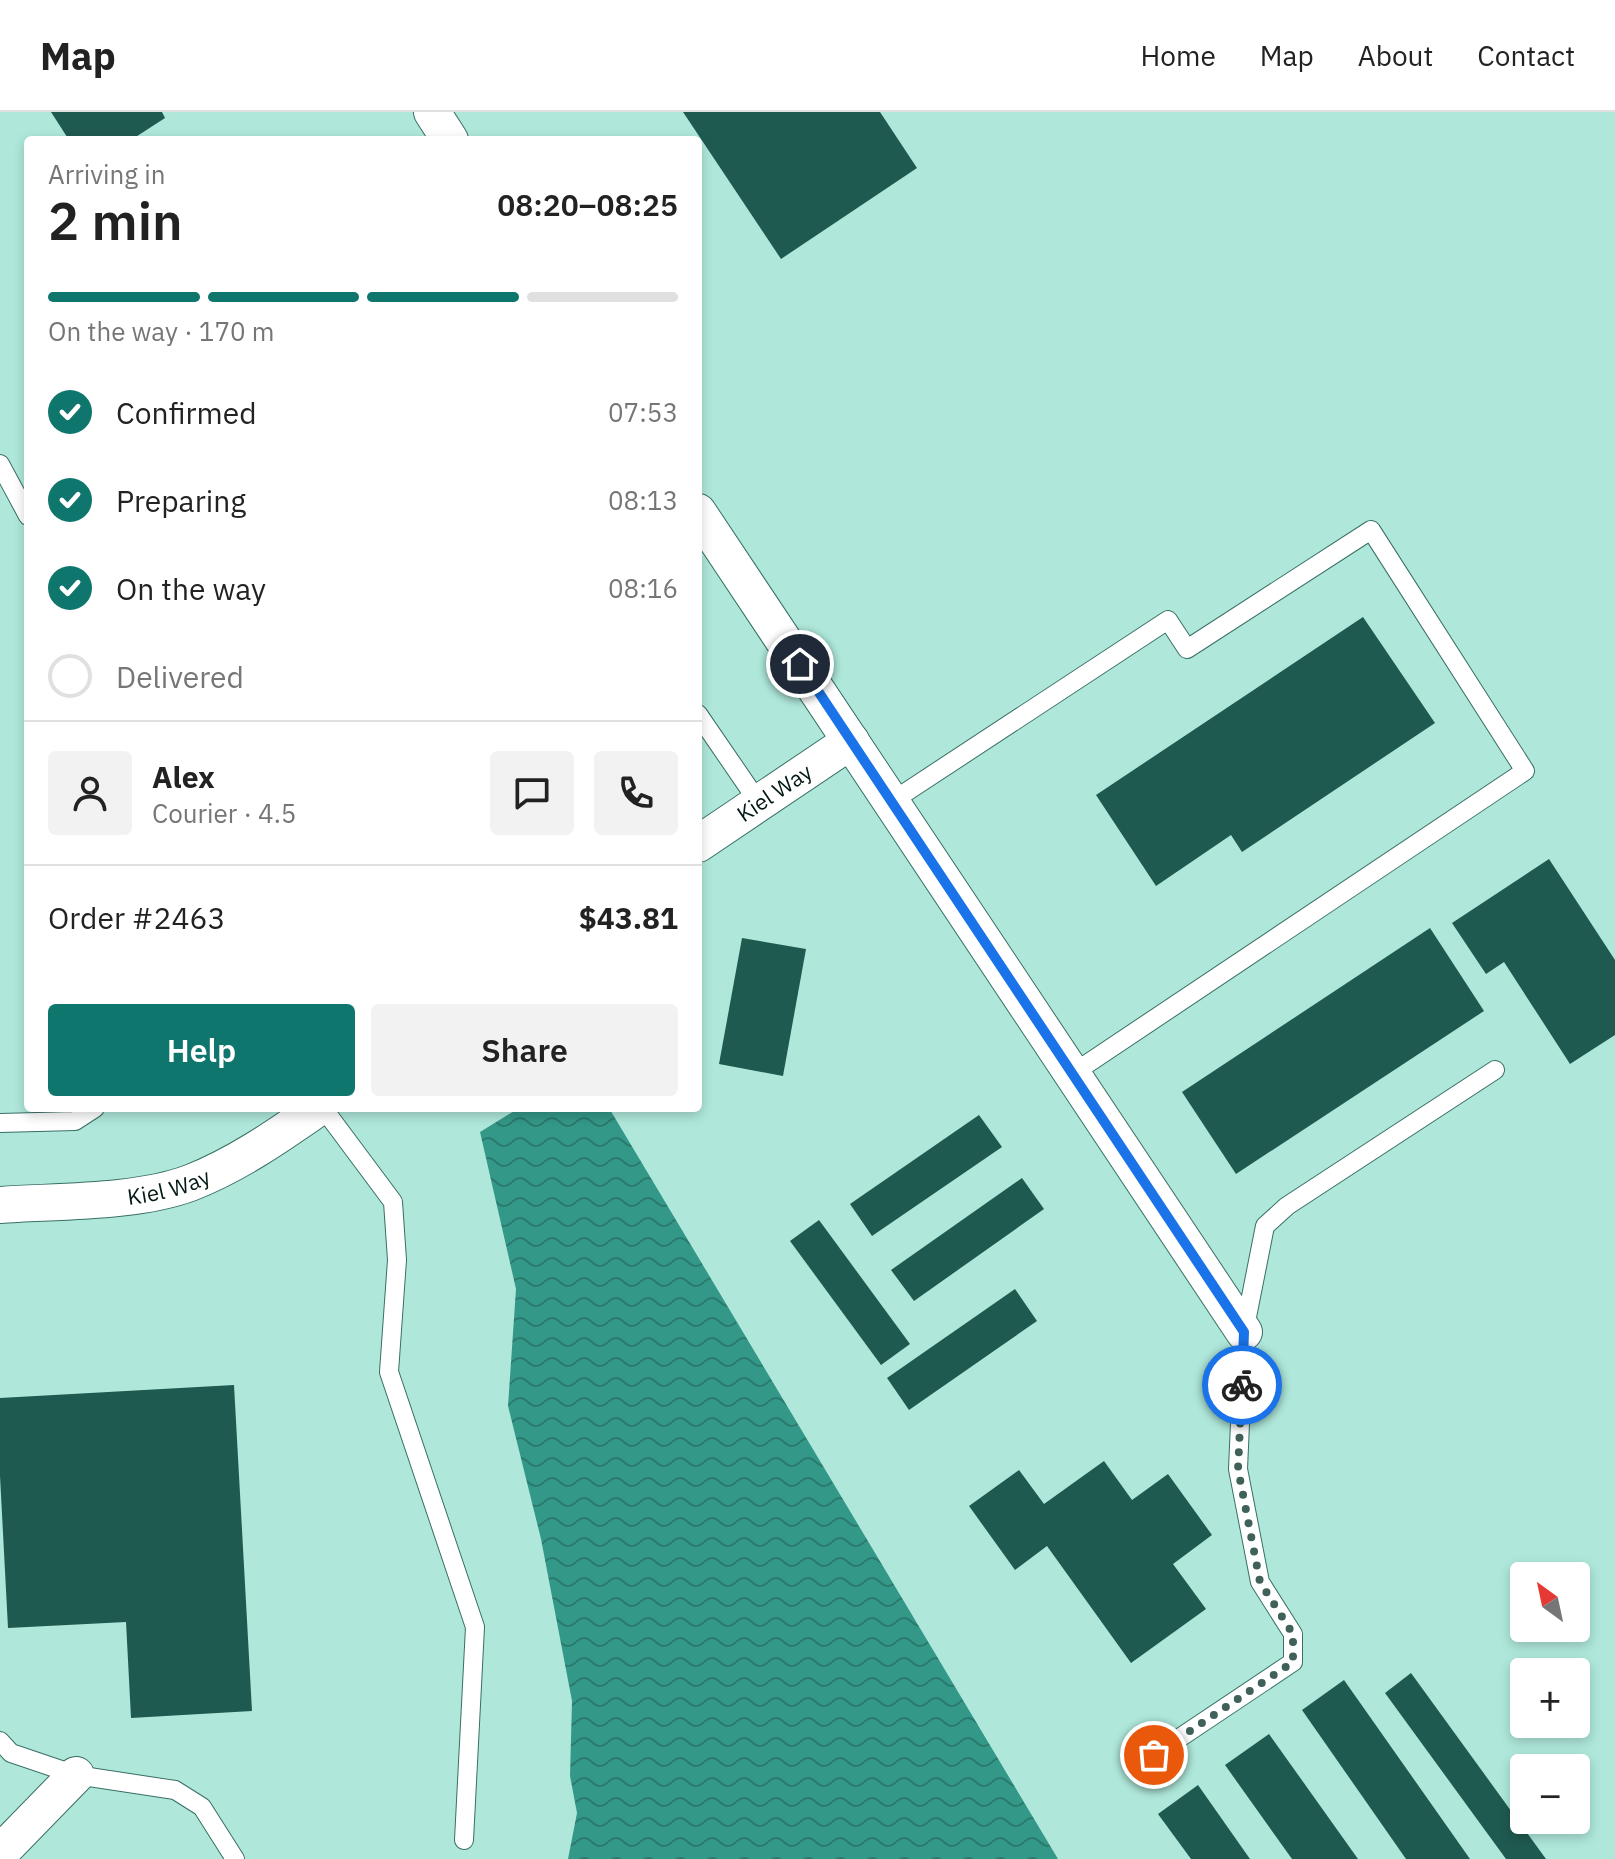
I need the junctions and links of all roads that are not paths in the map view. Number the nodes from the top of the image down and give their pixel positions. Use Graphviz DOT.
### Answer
graph roads {
  1 [pos="432,112"];
  2 [pos="447,136"];
  3 [pos="0,464"];
  4 [pos="24,509"];
  5 [pos="702,518"];
  6 [pos="702,720"];
  7 [pos="851,741"];
  8 [pos="891,802"];
  9 [pos="759,803"];
  10 [pos="702,841"];
  11 [pos="1495,1070"];
  12 [pos="1072,1074"];
  13 [pos="89,1112"];
  14 [pos="314,1112"];
  15 [pos="323,1112"];
  16 [pos="0,1123"];
  17 [pos="0,1205"];
  18 [pos="1244,1332"];
  19 [pos="0,1741"];
  20 [pos="1154,1755"];
  21 [pos="76,1775"];
  22 [pos="464,1840"];
  23 [pos="0,1853"];
  24 [pos="235,1859"];
  1 -- 2 [label="street"];
  3 -- 4 [label="lane"];
  5 -- 7 [label="street"];
  6 -- 9 [label="lane"];
  7 -- 8 [label="street"];
  7 -- 9 [label="street, Kiel Way"];
  8 -- 12 [label="street"];
  8 -- 12 [label="lane"];
  9 -- 10 [label="street, Kiel Way"];
  11 -- 18 [label="lane"];
  12 -- 18 [label="street"];
  13 -- 16 [label="lane"];
  14 -- 17 [label="street, Kiel Way"];
  15 -- 22 [label="lane"];
  18 -- 20 [label="lane"];
  19 -- 21 [label="lane"];
  21 -- 23 [label="street"];
  21 -- 24 [label="lane"];
}
